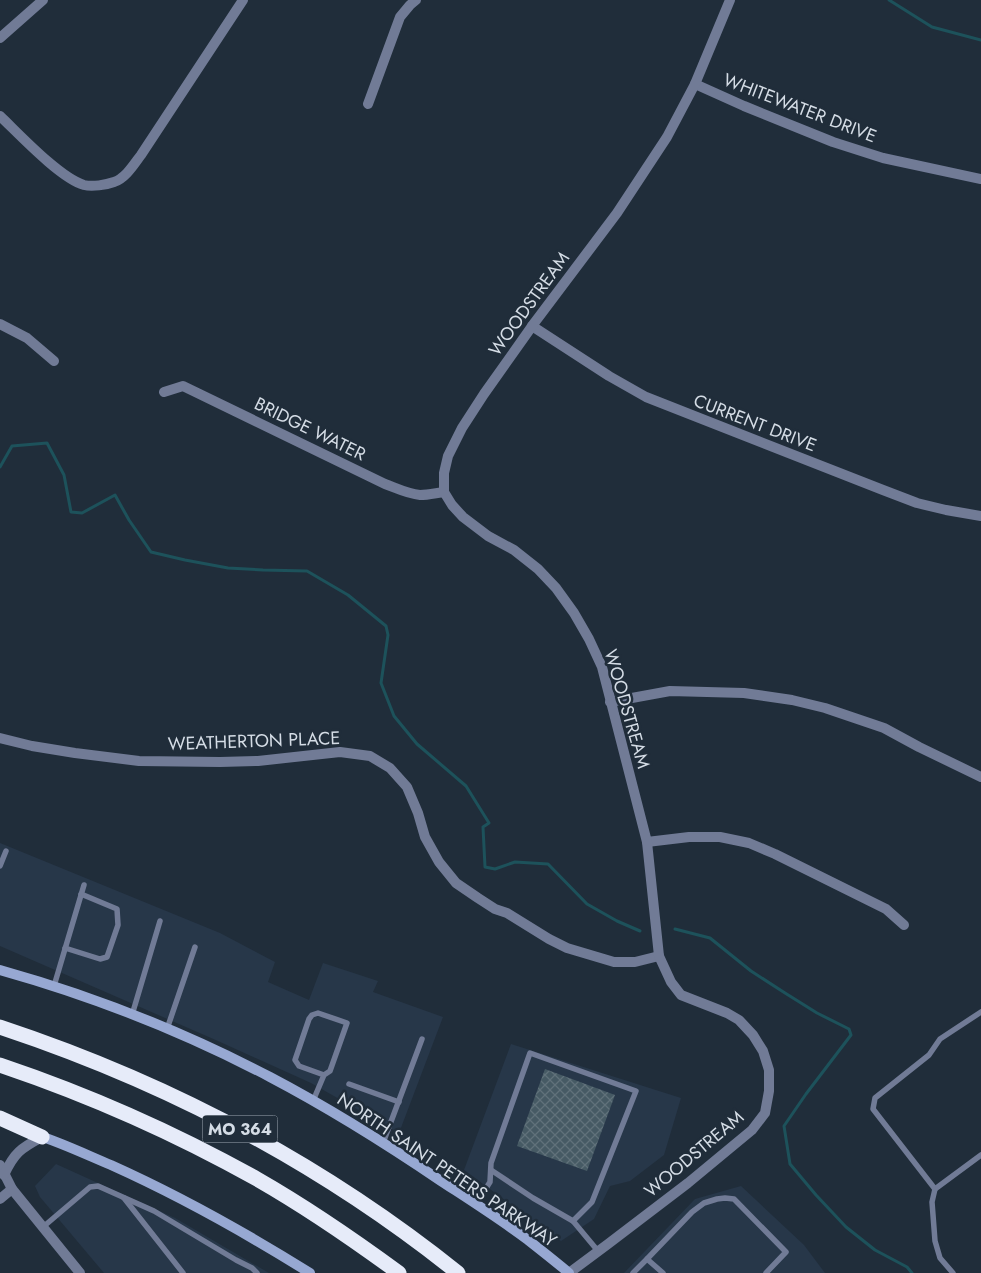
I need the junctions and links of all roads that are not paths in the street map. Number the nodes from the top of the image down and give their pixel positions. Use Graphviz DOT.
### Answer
graph roads {
  1 [pos="43,0"];
  2 [pos="243,0"];
  3 [pos="416,0"];
  4 [pos="730,0"];
  5 [pos="0,38"];
  6 [pos="695,84"];
  7 [pos="368,104"];
  8 [pos="0,116"];
  9 [pos="981,179"];
  10 [pos="0,324"];
  11 [pos="532,326"];
  12 [pos="54,361"];
  13 [pos="164,392"];
  14 [pos="444,492"];
  15 [pos="981,516"];
  16 [pos="610,702"];
  17 [pos="0,738"];
  18 [pos="981,776"];
  19 [pos="647,842"];
  20 [pos="6,851"];
  21 [pos="0,866"];
  22 [pos="84,885"];
  23 [pos="81,894"];
  24 [pos="160,921"];
  25 [pos="904,926"];
  26 [pos="196,947"];
  27 [pos="65,948"];
  28 [pos="660,956"];
  29 [pos="0,970"];
  30 [pos="54,986"];
  31 [pos="981,1012"];
  32 [pos="132,1015"];
  33 [pos="0,1027"];
  34 [pos="167,1029"];
  35 [pos="422,1039"];
  36 [pos="0,1065"];
  37 [pos="324,1076"];
  38 [pos="349,1084"];
  39 [pos="313,1101"];
  40 [pos="399,1102"];
  41 [pos="0,1118"];
  42 [pos="0,1124"];
  43 [pos="42,1137"];
  44 [pos="383,1143"];
  45 [pos="981,1155"];
  46 [pos="2,1170"];
  47 [pos="491,1170"];
  48 [pos="12,1189"];
  49 [pos="935,1189"];
  50 [pos="124,1198"];
  51 [pos="0,1199"];
  52 [pos="476,1204"];
  53 [pos="573,1220"];
  54 [pos="43,1227"];
  55 [pos="598,1251"];
  56 [pos="647,1259"];
  57 [pos="80,1273"];
  58 [pos="183,1273"];
  59 [pos="256,1273"];
  60 [pos="310,1273"];
  61 [pos="399,1273"];
  62 [pos="458,1273"];
  63 [pos="569,1273"];
  64 [pos="633,1273"];
  65 [pos="663,1273"];
  66 [pos="766,1273"];
  67 [pos="953,1273"];
  1 -- 5 [label="street"];
  2 -- 8 [label="street"];
  3 -- 7 [label="street"];
  4 -- 6 [label="street, WOODSTREAM"];
  6 -- 9 [label="street, WHITEWATER DRIVE"];
  6 -- 11 [label="street, WOODSTREAM"];
  10 -- 12 [label="street"];
  11 -- 14 [label="street, WOODSTREAM"];
  11 -- 15 [label="street, CURRENT DRIVE"];
  13 -- 14 [label="street, BRIDGE WATER"];
  14 -- 16 [label="street, WOODSTREAM"];
  16 -- 18 [label="street"];
  16 -- 19 [label="street, WOODSTREAM"];
  17 -- 28 [label="street, WEATHERTON PLACE"];
  19 -- 25 [label="street"];
  19 -- 28 [label="street, WOODSTREAM"];
  20 -- 21 [label="lane"];
  22 -- 23 [label="lane"];
  23 -- 27 [label="lane"];
  23 -- 27 [label="lane"];
  24 -- 32 [label="lane"];
  26 -- 34 [label="lane"];
  27 -- 30 [label="lane"];
  28 -- 55 [label="street, WOODSTREAM"];
  29 -- 30 [label="main road, NORTH SAINT PETERS PARKWAY"];
  30 -- 32 [label="main road, NORTH SAINT PETERS PARKWAY"];
  31 -- 49 [label="lane"];
  32 -- 34 [label="main road, NORTH SAINT PETERS PARKWAY"];
  33 -- 62 [label="highway, MO 364"];
  34 -- 39 [label="main road, NORTH SAINT PETERS PARKWAY"];
  35 -- 40 [label="lane"];
  36 -- 61 [label="highway, MO 364"];
  37 -- 37 [label="lane"];
  37 -- 39 [label="lane"];
  38 -- 40 [label="lane"];
  39 -- 44 [label="main road, NORTH SAINT PETERS PARKWAY"];
  40 -- 44 [label="lane"];
  41 -- 43 [label="highway"];
  42 -- 43 [label="main road"];
  43 -- 46 [label="street"];
  43 -- 60 [label="main road"];
  44 -- 52 [label="main road, NORTH SAINT PETERS PARKWAY"];
  45 -- 49 [label="lane"];
  46 -- 48 [label="street"];
  47 -- 52 [label="lane"];
  47 -- 53 [label="lane"];
  47 -- 53 [label="lane"];
  48 -- 51 [label="street"];
  48 -- 54 [label="street"];
  49 -- 67 [label="lane"];
  50 -- 54 [label="lane"];
  50 -- 58 [label="lane"];
  50 -- 59 [label="lane"];
  52 -- 63 [label="main road, NORTH SAINT PETERS PARKWAY"];
  53 -- 55 [label="lane"];
  54 -- 57 [label="street"];
  55 -- 63 [label="street, WOODSTREAM"];
  56 -- 64 [label="lane"];
  56 -- 65 [label="lane"];
  56 -- 66 [label="lane"];
}
